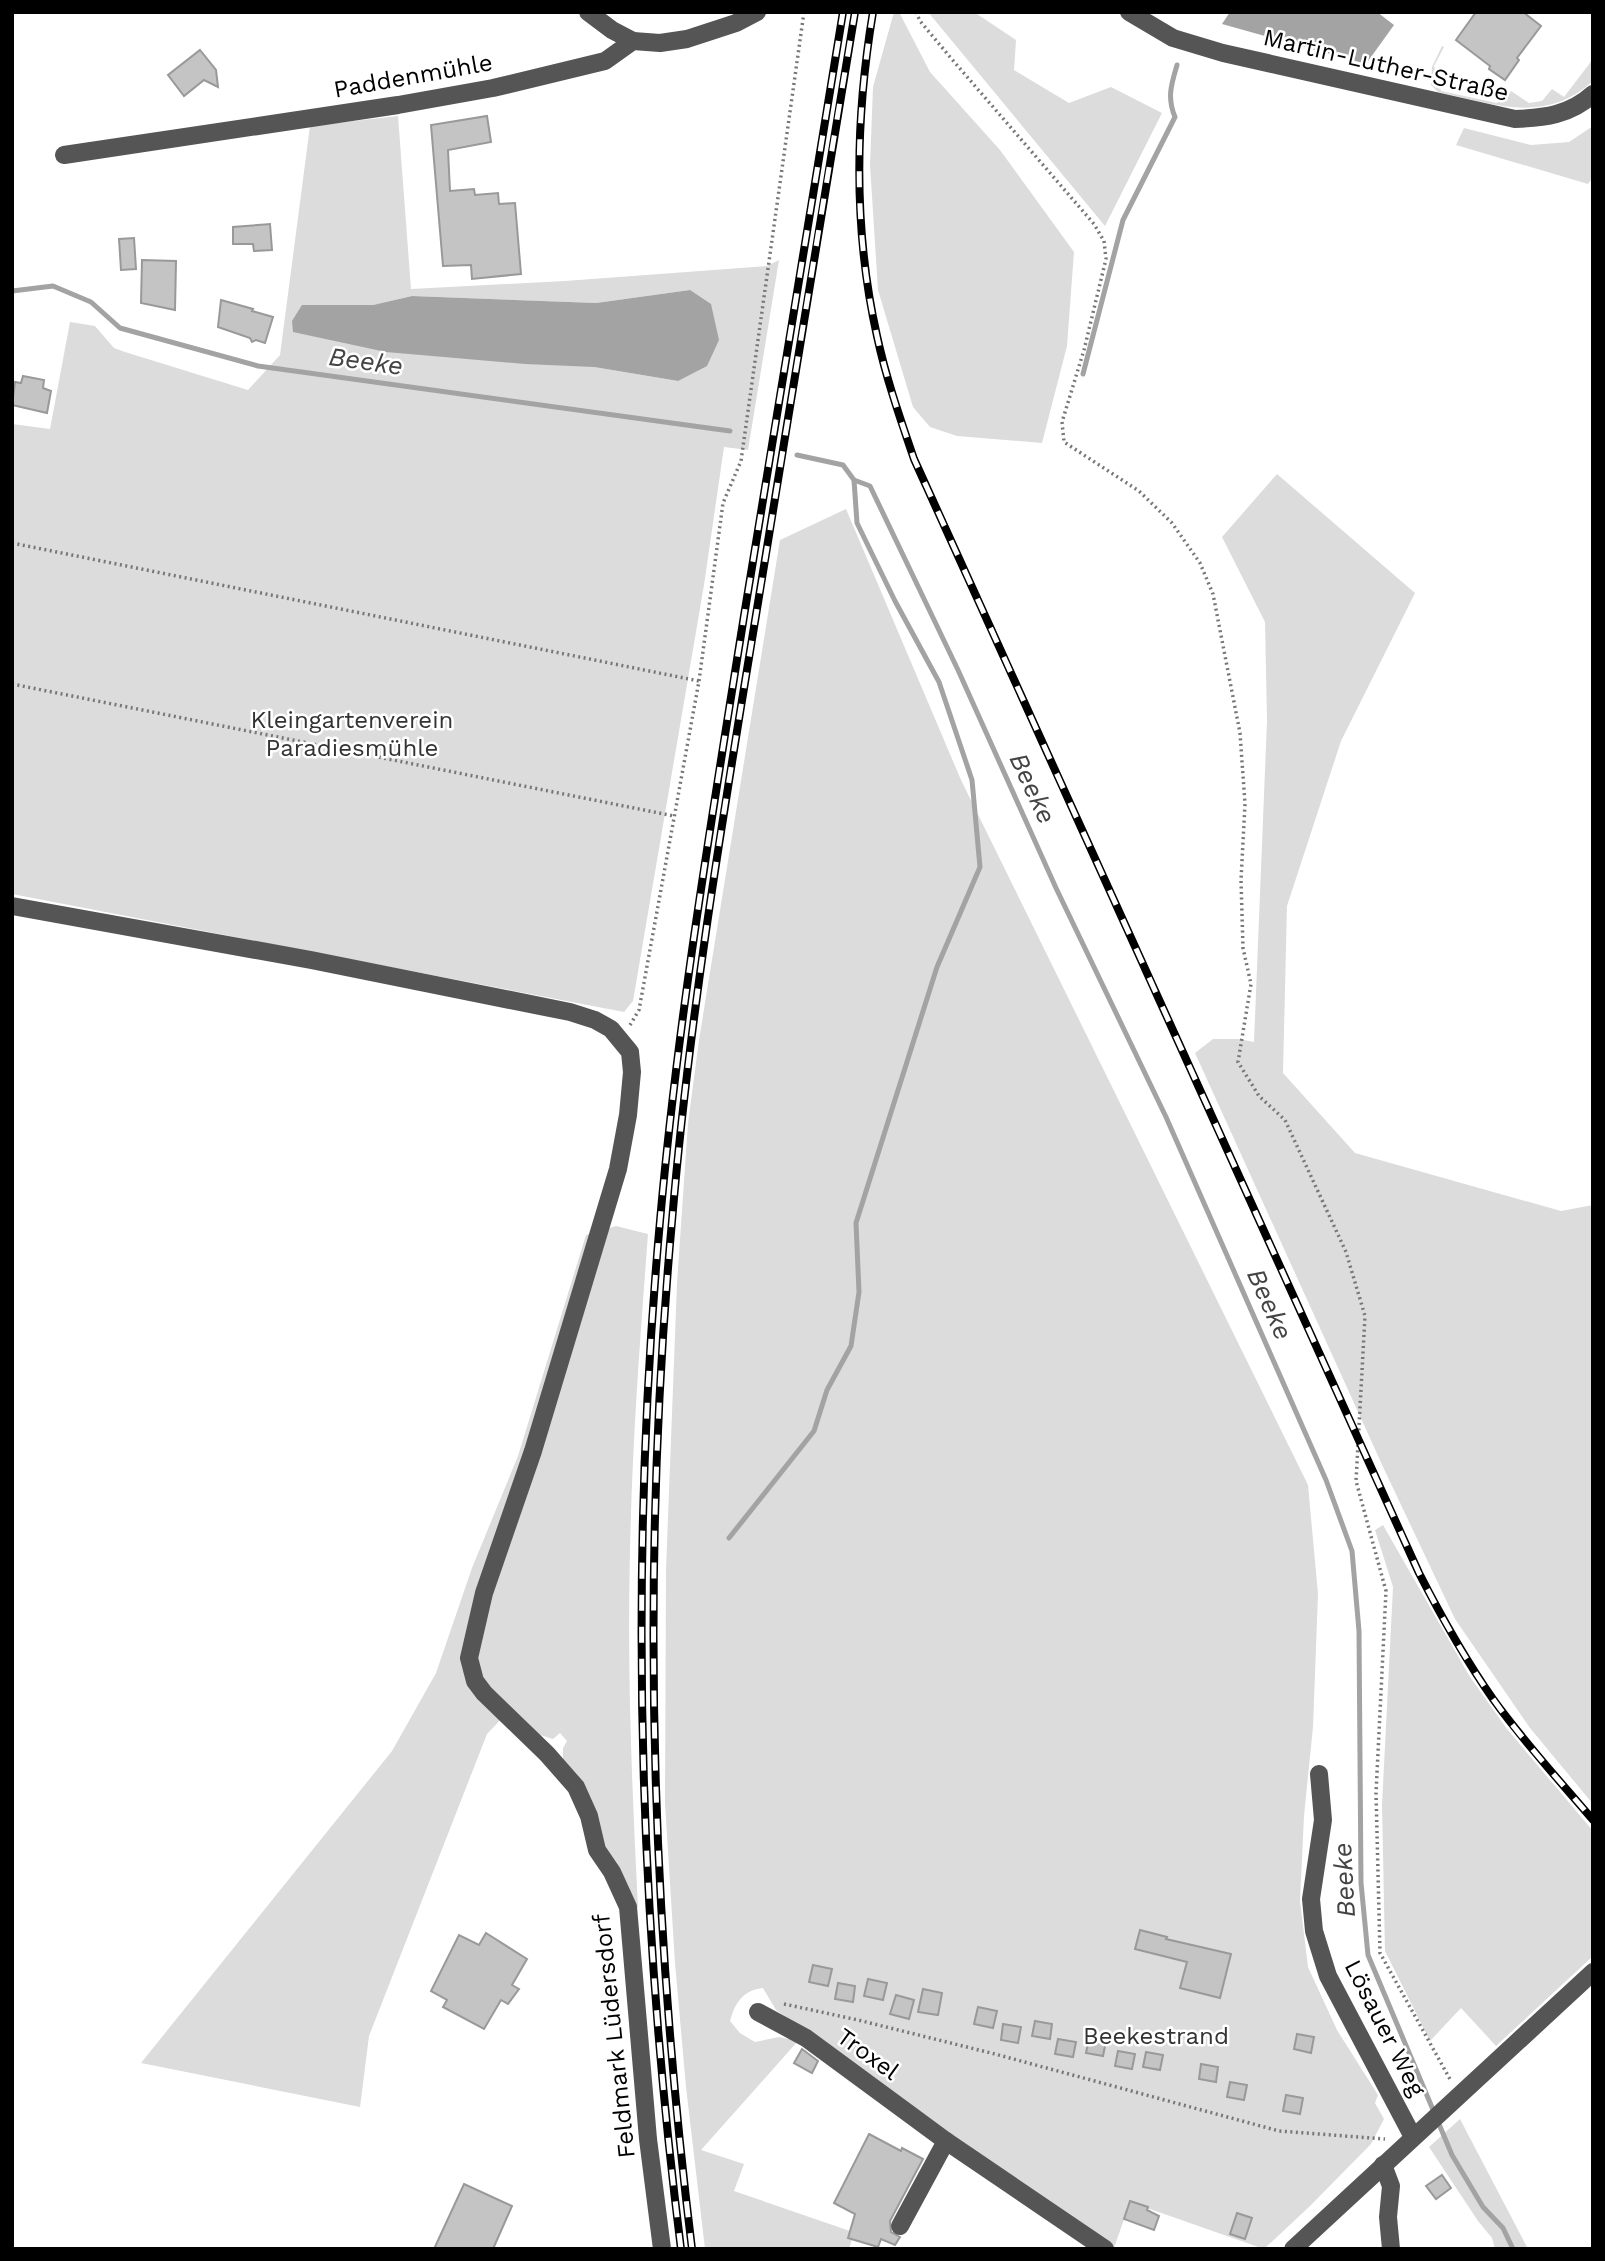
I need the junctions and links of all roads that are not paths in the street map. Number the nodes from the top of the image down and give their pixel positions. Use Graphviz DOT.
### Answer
graph roads {
  1 [pos="588,12"];
  2 [pos="757,12"];
  3 [pos="1129,12"];
  4 [pos="633,41"];
  5 [pos="1593,94"];
  6 [pos="64,155"];
  7 [pos="12,905"];
  8 [pos="1319,1774"];
  9 [pos="1593,1972"];
  10 [pos="758,2012"];
  11 [pos="1419,2132"];
  12 [pos="946,2141"];
  13 [pos="1384,2165"];
  14 [pos="900,2226"];
  15 [pos="662,2249"];
  16 [pos="1104,2249"];
  17 [pos="1293,2249"];
  18 [pos="1391,2249"];
  1 -- 4 [label="street"];
  2 -- 4 [label="street"];
  3 -- 5 [label="street, Martin-Luther-Straße"];
  4 -- 6 [label="street, Paddenmühle"];
  7 -- 15 [label="street, Feldmark Lüdersdorf"];
  8 -- 11 [label="street, Lösauer Weg"];
  9 -- 11 [label="street"];
  10 -- 12 [label="street, Troxel"];
  11 -- 13 [label="street"];
  12 -- 14 [label="street"];
  12 -- 16 [label="street, Troxel"];
  13 -- 17 [label="street"];
  13 -- 18 [label="street"];
}
